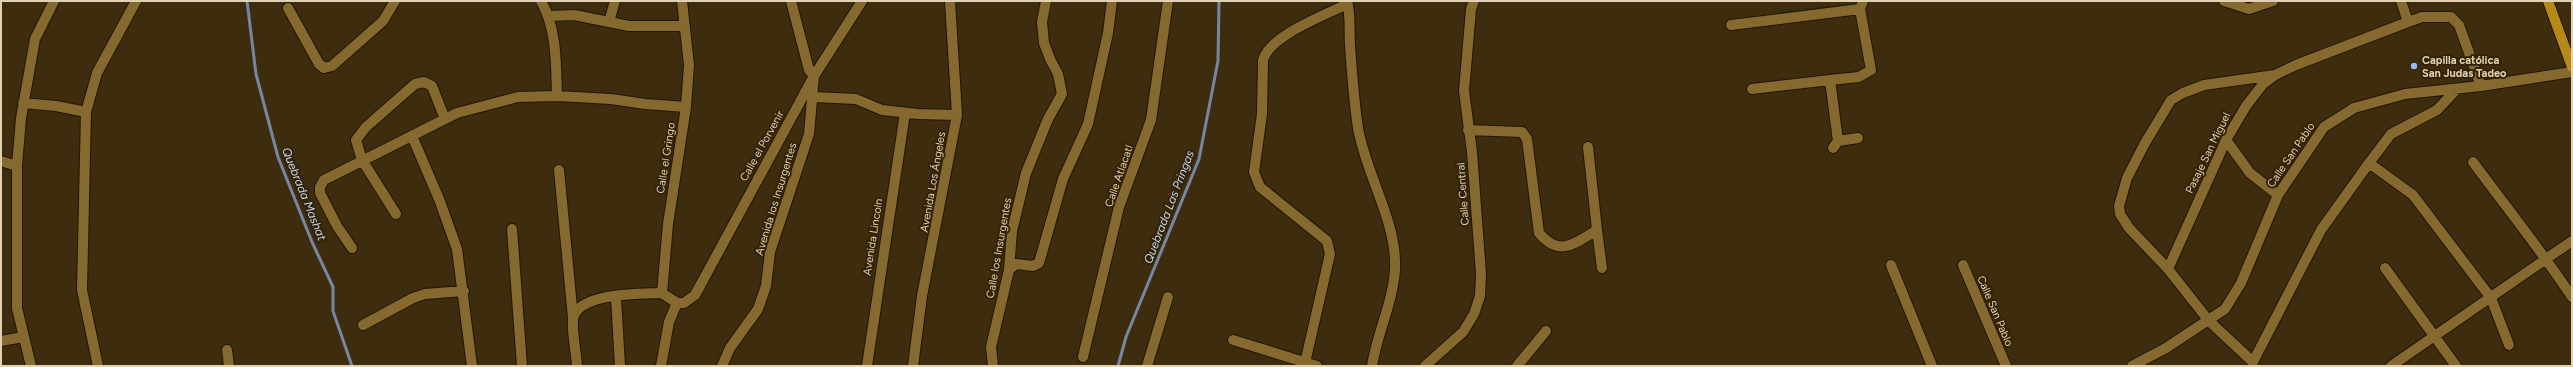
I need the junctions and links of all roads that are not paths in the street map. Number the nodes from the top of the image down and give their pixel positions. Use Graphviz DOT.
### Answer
graph roads {
  1 [pos="54,1"];
  2 [pos="136,1"];
  3 [pos="395,1"];
  4 [pos="541,1"];
  5 [pos="615,1"];
  6 [pos="682,1"];
  7 [pos="791,1"];
  8 [pos="862,1"];
  9 [pos="950,1"];
  10 [pos="1046,1"];
  11 [pos="1112,1"];
  12 [pos="1168,1"];
  13 [pos="1474,1"];
  14 [pos="2224,1"];
  15 [pos="2273,1"];
  16 [pos="2401,1"];
  17 [pos="2548,1"];
  18 [pos="1347,2"];
  19 [pos="1862,5"];
  20 [pos="288,8"];
  21 [pos="549,16"];
  22 [pos="609,22"];
  23 [pos="2408,22"];
  24 [pos="1731,25"];
  25 [pos="685,26"];
  26 [pos="2572,67"];
  27 [pos="2572,72"];
  28 [pos="2274,75"];
  29 [pos="814,76"];
  30 [pos="1830,80"];
  31 [pos="2481,86"];
  32 [pos="1752,89"];
  33 [pos="2457,89"];
  34 [pos="557,96"];
  35 [pos="813,97"];
  36 [pos="23,103"];
  37 [pos="686,107"];
  38 [pos="86,112"];
  39 [pos="905,112"];
  40 [pos="957,115"];
  41 [pos="445,119"];
  42 [pos="1468,130"];
  43 [pos="412,136"];
  44 [pos="1858,138"];
  45 [pos="2226,140"];
  46 [pos="1588,147"];
  47 [pos="362,160"];
  48 [pos="1,161"];
  49 [pos="2474,162"];
  50 [pos="2369,163"];
  51 [pos="17,166"];
  52 [pos="559,170"];
  53 [pos="2278,194"];
  54 [pos="396,214"];
  55 [pos="512,229"];
  56 [pos="1597,230"];
  57 [pos="2572,241"];
  58 [pos="352,248"];
  59 [pos="2547,259"];
  60 [pos="1891,265"];
  61 [pos="1963,265"];
  62 [pos="1602,268"];
  63 [pos="2385,268"];
  64 [pos="2168,269"];
  65 [pos="1009,270"];
  66 [pos="464,291"];
  67 [pos="662,293"];
  68 [pos="616,297"];
  69 [pos="1168,297"];
  70 [pos="2572,297"];
  71 [pos="2491,298"];
  72 [pos="681,303"];
  73 [pos="573,318"];
  74 [pos="2209,321"];
  75 [pos="363,325"];
  76 [pos="1546,331"];
  77 [pos="23,337"];
  78 [pos="2436,337"];
  79 [pos="1234,340"];
  80 [pos="1,341"];
  81 [pos="2509,345"];
  82 [pos="227,350"];
  83 [pos="1083,357"];
  84 [pos="1304,363"];
  85 [pos="31,366"];
  86 [pos="98,366"];
  87 [pos="229,366"];
  88 [pos="472,366"];
  89 [pos="522,366"];
  90 [pos="577,366"];
  91 [pos="620,366"];
  92 [pos="661,366"];
  93 [pos="722,366"];
  94 [pos="867,366"];
  95 [pos="913,366"];
  96 [pos="993,366"];
  97 [pos="1147,366"];
  98 [pos="1317,366"];
  99 [pos="1372,366"];
  100 [pos="1425,366"];
  101 [pos="1518,366"];
  102 [pos="1932,366"];
  103 [pos="2006,366"];
  104 [pos="2132,366"];
  105 [pos="2391,366"];
  106 [pos="2456,366"];
  1 -- 36 [label="street"];
  2 -- 38 [label="street"];
  3 -- 20 [label="street"];
  4 -- 21 [label="street"];
  5 -- 22 [label="street"];
  6 -- 25 [label="street, Calle el Gringo"];
  7 -- 29 [label="street"];
  8 -- 29 [label="street, Calle el Porvenir"];
  9 -- 40 [label="street, Avenida Los Ángeles"];
  10 -- 65 [label="street, Calle los Insurgentes"];
  11 -- 65 [label="street"];
  12 -- 83 [label="street, Calle Atlacatl"];
  13 -- 42 [label="street, Calle Central"];
  14 -- 15 [label="street"];
  16 -- 23 [label="street"];
  17 -- 26 [label="main road"];
  18 -- 84 [label="street"];
  18 -- 99 [label="street"];
  19 -- 24 [label="street"];
  19 -- 30 [label="street"];
  21 -- 22 [label="street"];
  21 -- 34 [label="street"];
  22 -- 25 [label="street"];
  23 -- 28 [label="street, Pasaje San Miguel"];
  23 -- 31 [label="street, Pasaje San Miguel"];
  25 -- 37 [label="street, Calle el Gringo"];
  27 -- 31 [label="street, Calle San Pablo"];
  28 -- 45 [label="street, Pasaje San Miguel"];
  28 -- 64 [label="street"];
  29 -- 35 [label="street, Avenida los Insurgentes"];
  29 -- 72 [label="street, Calle el Porvenir"];
  30 -- 32 [label="street"];
  30 -- 44 [label="street"];
  31 -- 33 [label="street, Calle San Pablo"];
  33 -- 50 [label="street"];
  33 -- 53 [label="street, Calle San Pablo"];
  34 -- 37 [label="street"];
  34 -- 41 [label="street"];
  35 -- 39 [label="street"];
  35 -- 93 [label="street, Avenida los Insurgentes"];
  36 -- 38 [label="street"];
  36 -- 51 [label="street"];
  37 -- 67 [label="street, Calle el Gringo"];
  38 -- 86 [label="street"];
  39 -- 40 [label="street"];
  39 -- 94 [label="street, Avenida Lincoln"];
  40 -- 95 [label="street, Avenida Los Ángeles"];
  41 -- 43 [label="street"];
  41 -- 47 [label="street"];
  42 -- 56 [label="street"];
  42 -- 100 [label="street, Calle Central"];
  43 -- 47 [label="street"];
  43 -- 66 [label="street"];
  45 -- 53 [label="street"];
  45 -- 64 [label="street, Pasaje San Miguel"];
  46 -- 56 [label="street"];
  47 -- 54 [label="street"];
  47 -- 58 [label="street"];
  48 -- 51 [label="street"];
  49 -- 59 [label="street"];
  50 -- 71 [label="street"];
  50 -- 74 [label="street"];
  51 -- 77 [label="street"];
  52 -- 73 [label="street"];
  53 -- 74 [label="street, Calle San Pablo"];
  55 -- 89 [label="street"];
  56 -- 62 [label="street"];
  57 -- 59 [label="street"];
  59 -- 70 [label="street"];
  59 -- 71 [label="street"];
  60 -- 102 [label="street"];
  61 -- 103 [label="street, Calle San Pablo"];
  63 -- 78 [label="street"];
  64 -- 74 [label="street"];
  65 -- 96 [label="street, Calle los Insurgentes"];
  66 -- 75 [label="street"];
  66 -- 88 [label="street"];
  67 -- 68 [label="street"];
  67 -- 72 [label="street"];
  68 -- 73 [label="street"];
  68 -- 91 [label="street"];
  69 -- 97 [label="street"];
  71 -- 78 [label="street"];
  71 -- 81 [label="street"];
  72 -- 92 [label="street, Calle el Porvenir"];
  73 -- 90 [label="street"];
  74 -- 104 [label="street, Calle San Pablo"];
  76 -- 101 [label="street"];
  77 -- 80 [label="street"];
  77 -- 85 [label="street"];
  78 -- 105 [label="street"];
  78 -- 106 [label="street"];
  79 -- 84 [label="street"];
  82 -- 87 [label="street"];
  84 -- 98 [label="street"];
}
